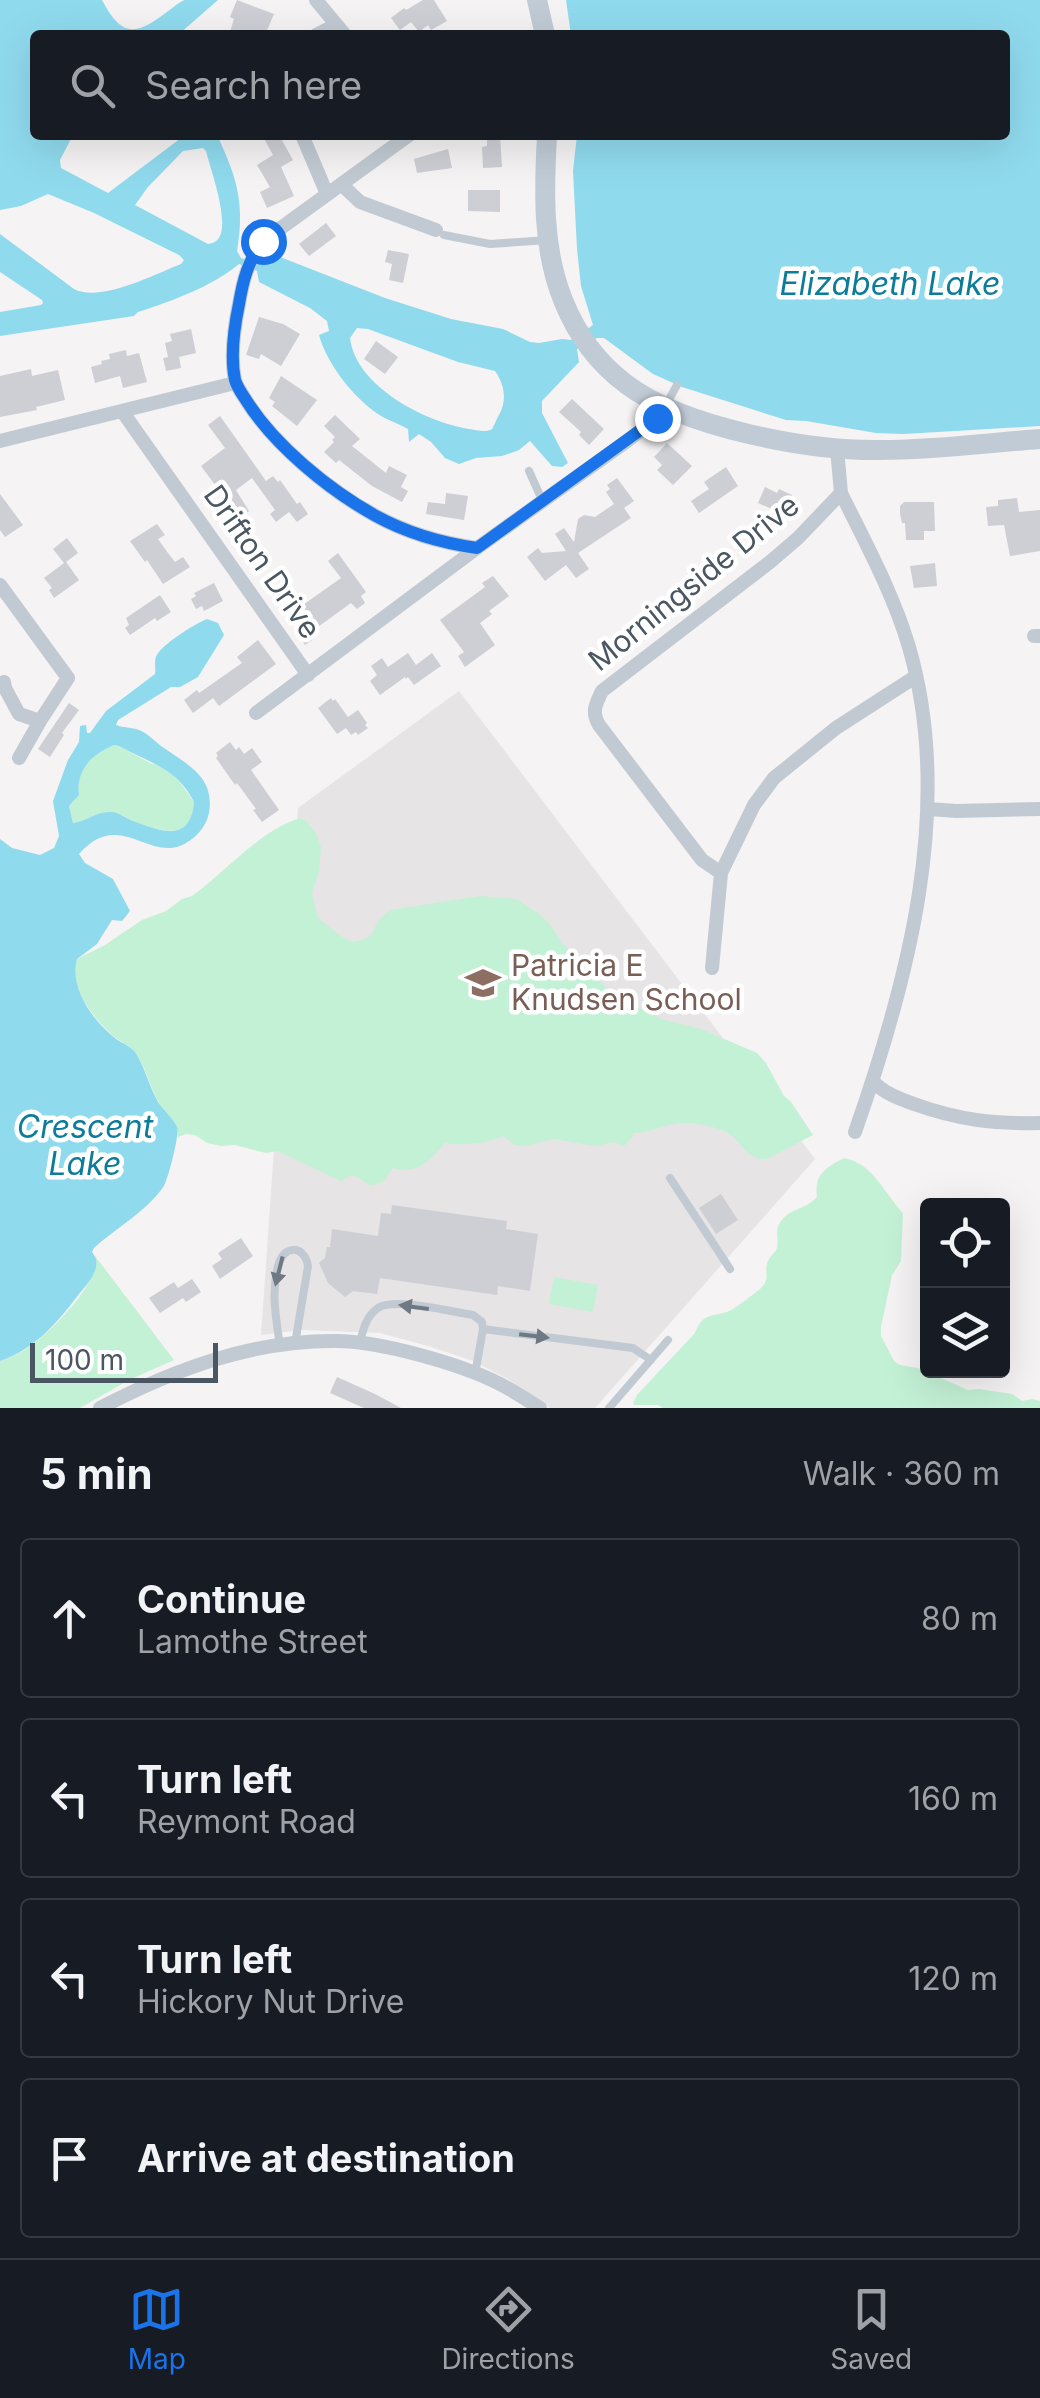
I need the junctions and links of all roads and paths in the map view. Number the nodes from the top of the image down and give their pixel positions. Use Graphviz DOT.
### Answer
graph roads {
  1 [pos="316,0"];
  2 [pos="537,0"];
  3 [pos="340,30"];
  4 [pos="544,30"];
  5 [pos="304,140"];
  6 [pos="402,140"];
  7 [pos="547,140"];
  8 [pos="341,184"];
  9 [pos="327,194"];
  10 [pos="440,233"];
  11 [pos="548,240"];
  12 [pos="236,383"];
  13 [pos="677,385"];
  14 [pos="666,408"];
  15 [pos="122,411"];
  16 [pos="1040,439"];
  17 [pos="0,441"];
  18 [pos="837,449"];
  19 [pos="545,471"];
  20 [pos="841,494"];
  21 [pos="543,502"];
  22 [pos="477,548"];
  23 [pos="0,584"];
  24 [pos="308,674"];
  25 [pos="916,676"];
  26 [pos="4,682"];
  27 [pos="256,712"];
  28 [pos="40,721"];
  29 [pos="19,758"];
  30 [pos="929,809"];
  31 [pos="1040,809"];
  32 [pos="721,873"];
  33 [pos="712,968"];
  34 [pos="873,1081"];
  35 [pos="1040,1124"];
  36 [pos="855,1132"];
  37 [pos="670,1178"];
  38 [pos="730,1269"];
  39 [pos="483,1329"];
  40 [pos="668,1340"];
  41 [pos="360,1343"];
  42 [pos="288,1345"];
  43 [pos="651,1360"];
  44 [pos="475,1374"];
  45 [pos="100,1408"];
  46 [pos="540,1408"];
  47 [pos="609,1408"];
  1 -- 3 [label="street"];
  2 -- 4 [label="main road"];
  5 -- 9 [label="street"];
  6 -- 8 [label="street"];
  7 -- 11 [label="main road"];
  8 -- 9 [label="street"];
  8 -- 10 [label="street"];
  9 -- 12 [label="street"];
  10 -- 11 [label="lane"];
  11 -- 14 [label="main road"];
  12 -- 15 [label="street"];
  12 -- 22 [label="street"];
  13 -- 14 [label="lane"];
  14 -- 18 [label="main road"];
  14 -- 21 [label="street"];
  15 -- 17 [label="street"];
  15 -- 24 [label="street, Drifton Drive"];
  16 -- 18 [label="main road"];
  18 -- 20 [label="street, Morningside Drive"];
  19 -- 21 [label="lane"];
  20 -- 25 [label="street"];
  20 -- 32 [label="street, Morningside Drive"];
  21 -- 22 [label="street"];
  22 -- 24 [label="street"];
  23 -- 28 [label="street"];
  24 -- 27 [label="street"];
  25 -- 30 [label="street"];
  25 -- 32 [label="street"];
  26 -- 28 [label="street"];
  28 -- 29 [label="street"];
  30 -- 31 [label="street"];
  30 -- 34 [label="street"];
  32 -- 33 [label="street"];
  34 -- 35 [label="street"];
  34 -- 36 [label="street"];
  37 -- 38 [label="lane"];
  39 -- 41 [label="lane, one-way"];
  39 -- 43 [label="lane, one-way"];
  39 -- 44 [label="lane"];
  40 -- 43 [label="lane"];
  41 -- 42 [label="street"];
  41 -- 44 [label="street"];
  42 -- 42 [label="lane, one-way"];
  42 -- 45 [label="street"];
  43 -- 47 [label="lane"];
  44 -- 46 [label="street"];
}
